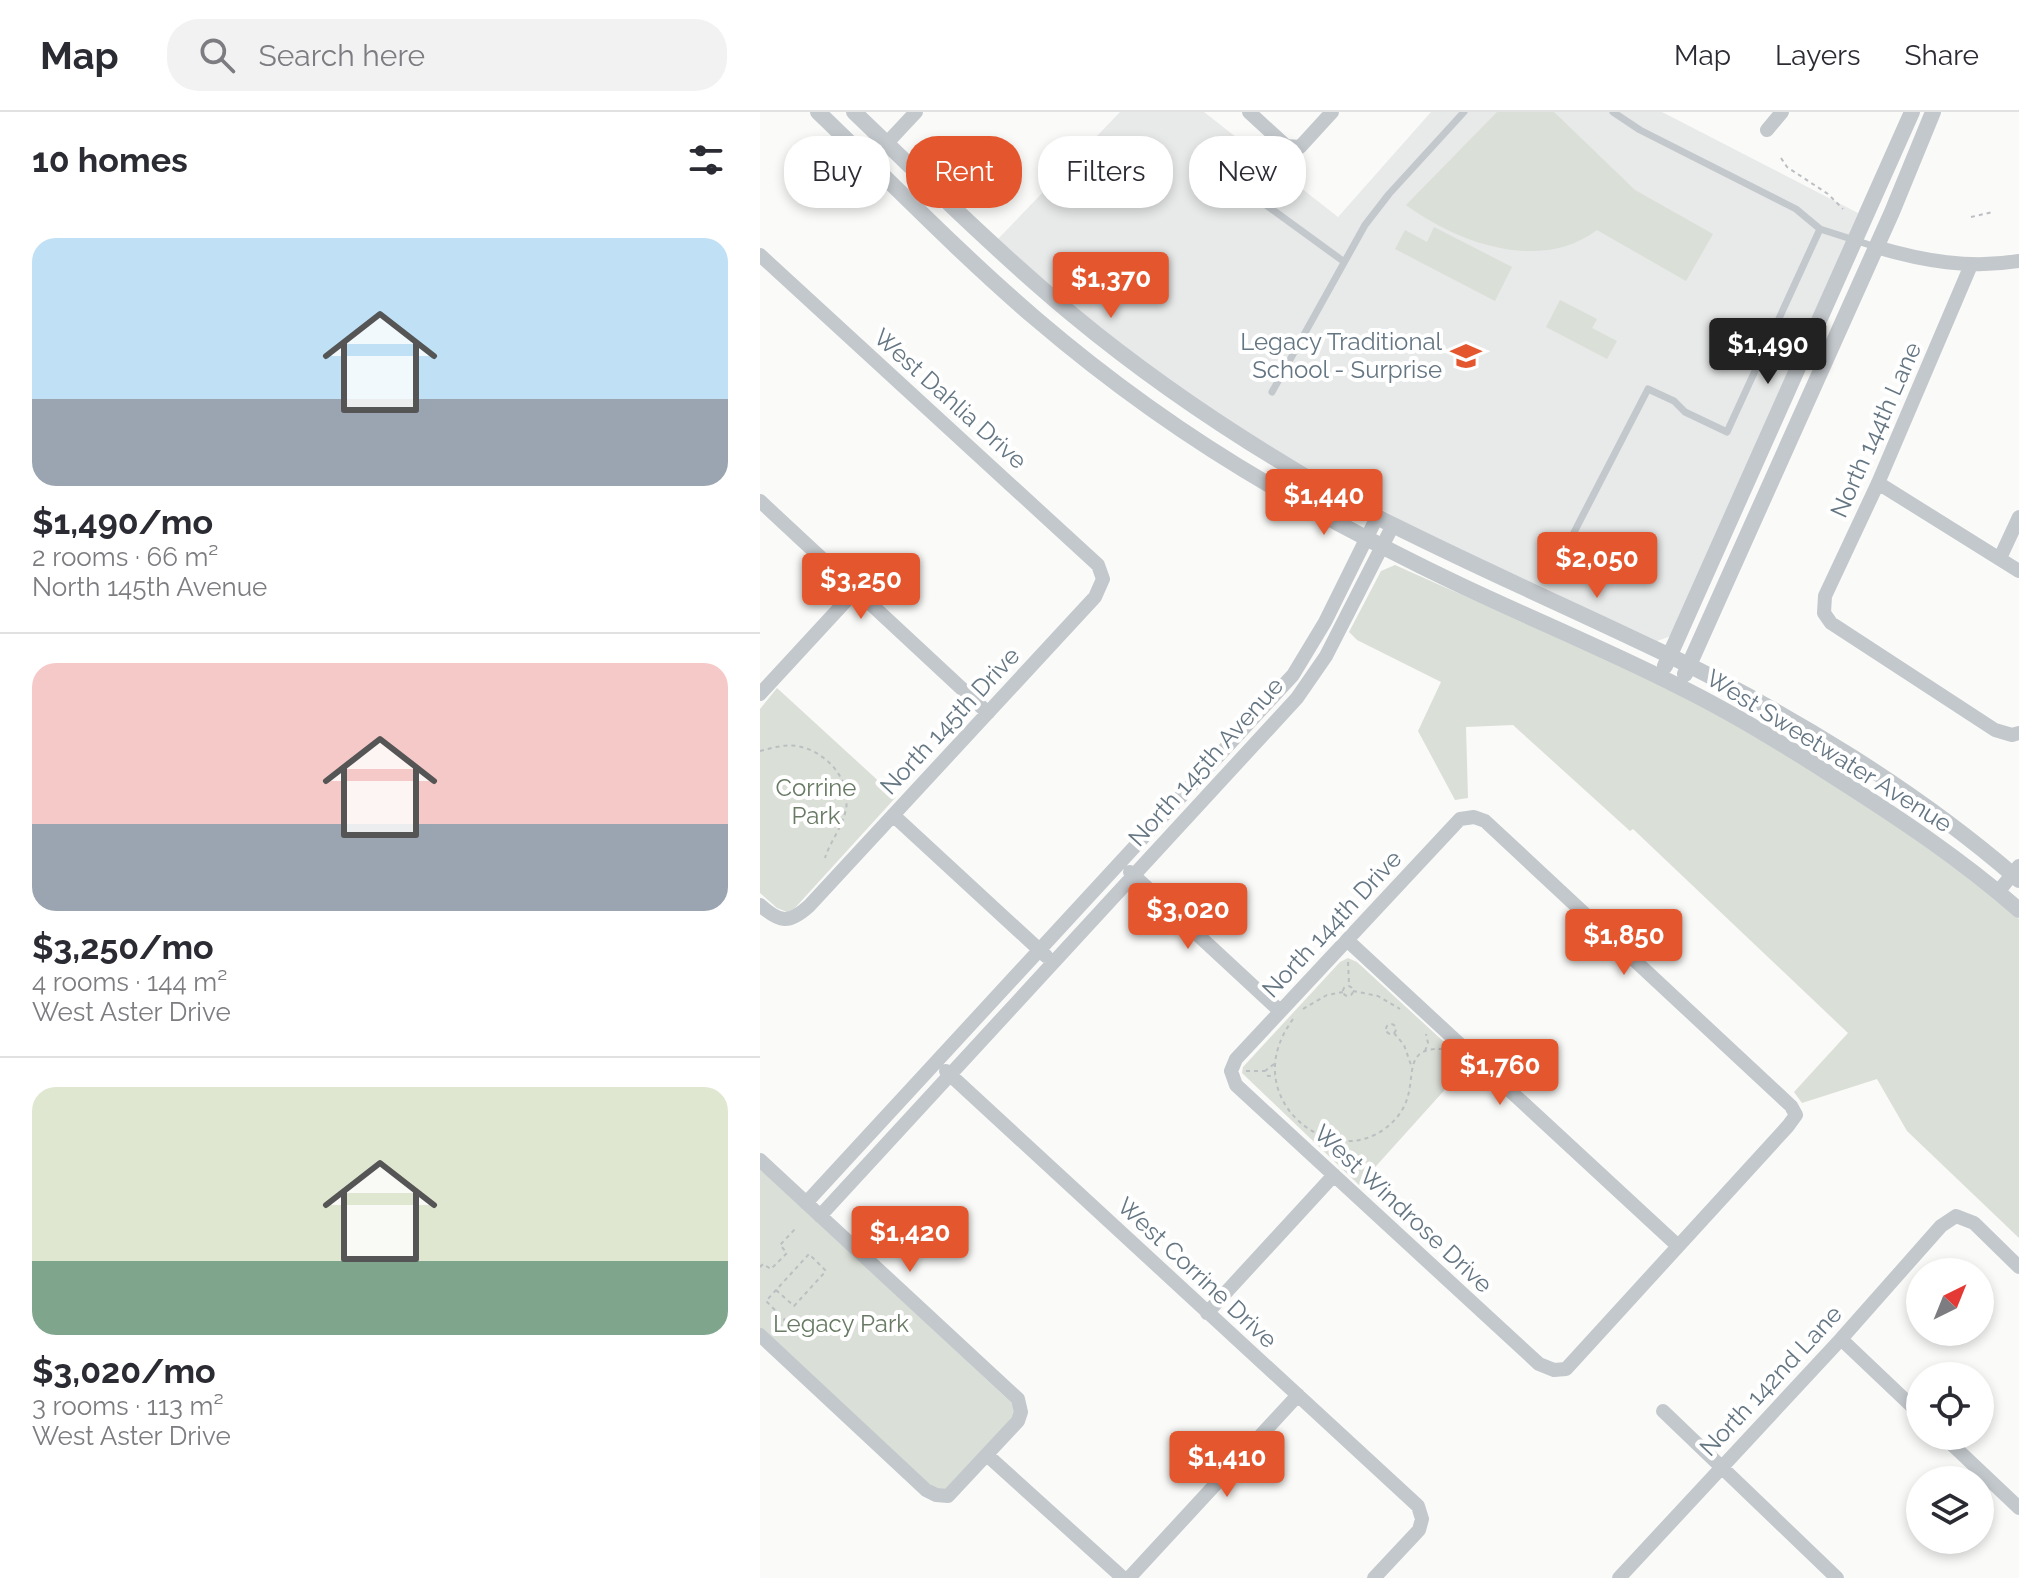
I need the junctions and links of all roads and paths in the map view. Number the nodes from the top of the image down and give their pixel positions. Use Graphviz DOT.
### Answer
graph roads {
  1 [pos="818,112"];
  2 [pos="854,112"];
  3 [pos="916,112"];
  4 [pos="1249,112"];
  5 [pos="1332,112"];
  6 [pos="1464,112"];
  7 [pos="1613,112"];
  8 [pos="1782,112"];
  9 [pos="1912,112"];
  10 [pos="1933,112"];
  11 [pos="1767,130"];
  12 [pos="880,136"];
  13 [pos="890,140"];
  14 [pos="890,146"];
  15 [pos="1781,158"];
  16 [pos="1270,208"];
  17 [pos="1843,209"];
  18 [pos="1993,212"];
  19 [pos="1971,217"];
  20 [pos="1820,229"];
  21 [pos="1855,240"];
  22 [pos="1876,247"];
  23 [pos="760,255"];
  24 [pos="1343,261"];
  25 [pos="2019,261"];
  26 [pos="1971,265"];
  27 [pos="1272,392"];
  28 [pos="1878,483"];
  29 [pos="760,501"];
  30 [pos="2019,517"];
  31 [pos="1385,521"];
  32 [pos="1375,542"];
  33 [pos="1568,544"];
  34 [pos="2000,558"];
  35 [pos="2019,571"];
  36 [pos="1103,579"];
  37 [pos="856,590"];
  38 [pos="1670,656"];
  39 [pos="1689,666"];
  40 [pos="1659,677"];
  41 [pos="1679,686"];
  42 [pos="760,694"];
  43 [pos="988,713"];
  44 [pos="2015,734"];
  45 [pos="760,751"];
  46 [pos="893,815"];
  47 [pos="825,858"];
  48 [pos="1121,863"];
  49 [pos="2017,873"];
  50 [pos="1135,876"];
  51 [pos="1998,892"];
  52 [pos="760,905"];
  53 [pos="2019,910"];
  54 [pos="1347,940"];
  55 [pos="1040,950"];
  56 [pos="1347,957"];
  57 [pos="1054,963"];
  58 [pos="1349,986"];
  59 [pos="1353,991"];
  60 [pos="1343,992"];
  61 [pos="1402,1010"];
  62 [pos="1280,1011"];
  63 [pos="1394,1033"];
  64 [pos="1426,1033"];
  65 [pos="1444,1050"];
  66 [pos="1425,1051"];
  67 [pos="937,1062"];
  68 [pos="1275,1064"];
  69 [pos="1411,1066"];
  70 [pos="1231,1071"];
  71 [pos="1265,1071"];
  72 [pos="950,1075"];
  73 [pos="1276,1076"];
  74 [pos="1332,1141"];
  75 [pos="1330,1149"];
  76 [pos="760,1160"];
  77 [pos="1334,1175"];
  78 [pos="806,1203"];
  79 [pos="820,1216"];
  80 [pos="796,1228"];
  81 [pos="1678,1246"];
  82 [pos="760,1267"];
  83 [pos="2019,1267"];
  84 [pos="776,1290"];
  85 [pos="1207,1313"];
  86 [pos="777,1329"];
  87 [pos="760,1335"];
  88 [pos="1841,1339"];
  89 [pos="1298,1395"];
  90 [pos="1906,1401"];
  91 [pos="1663,1411"];
  92 [pos="1958,1450"];
  93 [pos="987,1455"];
  94 [pos="1721,1466"];
  95 [pos="2019,1508"];
  96 [pos="1123,1578"];
  97 [pos="1129,1578"];
  98 [pos="1374,1578"];
  99 [pos="1619,1578"];
  100 [pos="1837,1578"];
  1 -- 32 [label="street, West Sweetwater Avenue"];
  2 -- 12 [label="street, West Sweetwater Avenue"];
  3 -- 13 [label="street"];
  4 -- 5 [label="street"];
  6 -- 24 [label="lane"];
  7 -- 20 [label="lane"];
  8 -- 11 [label="street"];
  9 -- 21 [label="street"];
  10 -- 22 [label="street"];
  14 -- 31 [label="street, West Sweetwater Avenue"];
  15 -- 17 [label="path"];
  16 -- 24 [label="lane"];
  18 -- 19 [label="path"];
  20 -- 21 [label="lane"];
  20 -- 33 [label="lane"];
  21 -- 22 [label="lane"];
  21 -- 38 [label="street"];
  22 -- 26 [label="street"];
  22 -- 39 [label="street"];
  23 -- 36 [label="street, West Dahlia Drive"];
  24 -- 27 [label="lane"];
  25 -- 26 [label="street"];
  26 -- 28 [label="street, North 144th Lane"];
  28 -- 34 [label="street"];
  28 -- 44 [label="street, North 144th Lane"];
  29 -- 37 [label="street"];
  30 -- 34 [label="street"];
  31 -- 32 [label="street, North 145th Avenue"];
  31 -- 38 [label="street, West Sweetwater Avenue"];
  32 -- 40 [label="street, West Sweetwater Avenue"];
  32 -- 48 [label="street, North 145th Avenue"];
  32 -- 50 [label="street, North 145th Avenue"];
  34 -- 35 [label="street"];
  36 -- 43 [label="street, North 145th Drive"];
  37 -- 42 [label="street"];
  37 -- 43 [label="street"];
  38 -- 39 [label="street, West Sweetwater Avenue"];
  38 -- 40 [label="street"];
  39 -- 41 [label="street"];
  39 -- 49 [label="street, West Sweetwater Avenue"];
  40 -- 41 [label="street, West Sweetwater Avenue"];
  41 -- 51 [label="street, West Sweetwater Avenue"];
  43 -- 46 [label="street, North 145th Drive"];
  45 -- 47 [label="path"];
  46 -- 52 [label="street, North 145th Drive"];
  46 -- 55 [label="street"];
  48 -- 50 [label="street"];
  48 -- 55 [label="street, North 145th Avenue"];
  49 -- 51 [label="street"];
  50 -- 57 [label="street, North 145th Avenue"];
  50 -- 62 [label="street"];
  51 -- 53 [label="street, West Sweetwater Avenue"];
  54 -- 62 [label="street, North 144th Drive"];
  54 -- 81 [label="street"];
  54 -- 81 [label="street, North 144th Drive"];
  55 -- 57 [label="street"];
  55 -- 67 [label="street, North 145th Avenue"];
  56 -- 58 [label="path"];
  57 -- 72 [label="street, North 145th Avenue"];
  58 -- 59 [label="path"];
  58 -- 60 [label="path"];
  59 -- 60 [label="path"];
  59 -- 61 [label="path"];
  60 -- 68 [label="path"];
  62 -- 70 [label="street, North 144th Drive"];
  63 -- 69 [label="path"];
  64 -- 66 [label="path"];
  65 -- 66 [label="path"];
  66 -- 69 [label="path"];
  67 -- 72 [label="street, West Corrine Drive"];
  67 -- 78 [label="street, North 145th Avenue"];
  68 -- 71 [label="path"];
  68 -- 73 [label="path"];
  69 -- 74 [label="path"];
  70 -- 71 [label="path"];
  70 -- 77 [label="street, West Windrose Drive"];
  71 -- 73 [label="path"];
  72 -- 79 [label="street, North 145th Avenue"];
  72 -- 85 [label="street, West Corrine Drive"];
  73 -- 74 [label="path"];
  74 -- 75 [label="path"];
  76 -- 78 [label="street"];
  77 -- 81 [label="street, West Windrose Drive"];
  77 -- 85 [label="street"];
  78 -- 79 [label="street"];
  79 -- 93 [label="street"];
  80 -- 82 [label="path"];
  83 -- 88 [label="street, North 142nd Lane"];
  84 -- 84 [label="path"];
  84 -- 86 [label="path"];
  85 -- 89 [label="street, West Corrine Drive"];
  87 -- 93 [label="street"];
  88 -- 90 [label="street"];
  88 -- 94 [label="street, North 142nd Lane"];
  89 -- 97 [label="street"];
  89 -- 98 [label="street, West Corrine Drive"];
  91 -- 94 [label="street"];
  92 -- 95 [label="street"];
  93 -- 96 [label="street"];
  94 -- 99 [label="street, North 142nd Lane"];
  94 -- 100 [label="street"];
}
